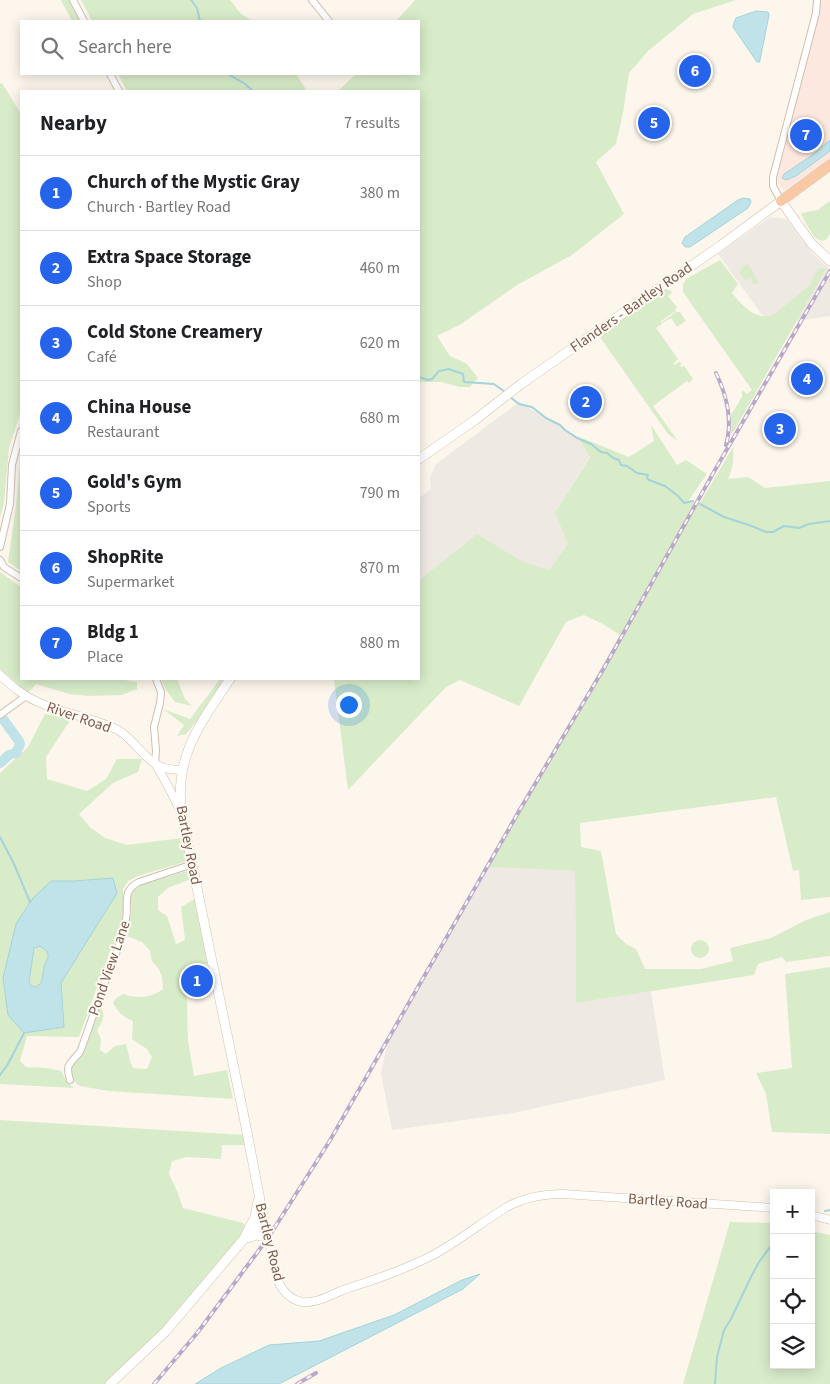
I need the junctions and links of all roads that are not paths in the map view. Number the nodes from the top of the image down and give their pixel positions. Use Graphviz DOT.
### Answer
graph roads {
  1 [pos="74,0"];
  2 [pos="312,0"];
  3 [pos="817,0"];
  4 [pos="84,20"];
  5 [pos="328,20"];
  6 [pos="111,75"];
  7 [pos="119,90"];
  8 [pos="830,165"];
  9 [pos="781,201"];
  10 [pos="830,261"];
  11 [pos="20,435"];
  12 [pos="420,458"];
  13 [pos="0,547"];
  14 [pos="0,560"];
  15 [pos="20,577"];
  16 [pos="0,676"];
  17 [pos="156,680"];
  18 [pos="229,680"];
  19 [pos="26,696"];
  20 [pos="1,714"];
  21 [pos="154,763"];
  22 [pos="182,770"];
  23 [pos="182,815"];
  24 [pos="192,864"];
  25 [pos="70,1080"];
  26 [pos="259,1194"];
  27 [pos="770,1208"];
  28 [pos="815,1216"];
  29 [pos="830,1220"];
  30 [pos="264,1221"];
  31 [pos="268,1238"];
  32 [pos="243,1240"];
  33 [pos="110,1384"];
  1 -- 4 [label="street"];
  2 -- 5 [label="street"];
  3 -- 9 [label="street"];
  6 -- 7 [label="street"];
  8 -- 9 [label="highway"];
  9 -- 10 [label="main road"];
  9 -- 12 [label="main road, Flanders - Bartley Road"];
  11 -- 13 [label="street"];
  14 -- 15 [label="street"];
  16 -- 19 [label="street, River Road"];
  17 -- 21 [label="street"];
  18 -- 22 [label="main road"];
  19 -- 20 [label="street"];
  19 -- 21 [label="street, River Road"];
  21 -- 22 [label="street"];
  21 -- 23 [label="street, River Road"];
  22 -- 23 [label="main road, Bartley Road"];
  23 -- 24 [label="main road, Bartley Road"];
  24 -- 25 [label="street, Pond View Lane"];
  24 -- 26 [label="main road, Bartley Road"];
  26 -- 30 [label="main road, Bartley Road"];
  26 -- 32 [label="main road"];
  27 -- 31 [label="street, Bartley Road"];
  28 -- 29 [label="street"];
  30 -- 31 [label="street, Bartley Road"];
  30 -- 32 [label="main road"];
  31 -- 32 [label="main road"];
  32 -- 33 [label="main road"];
}
